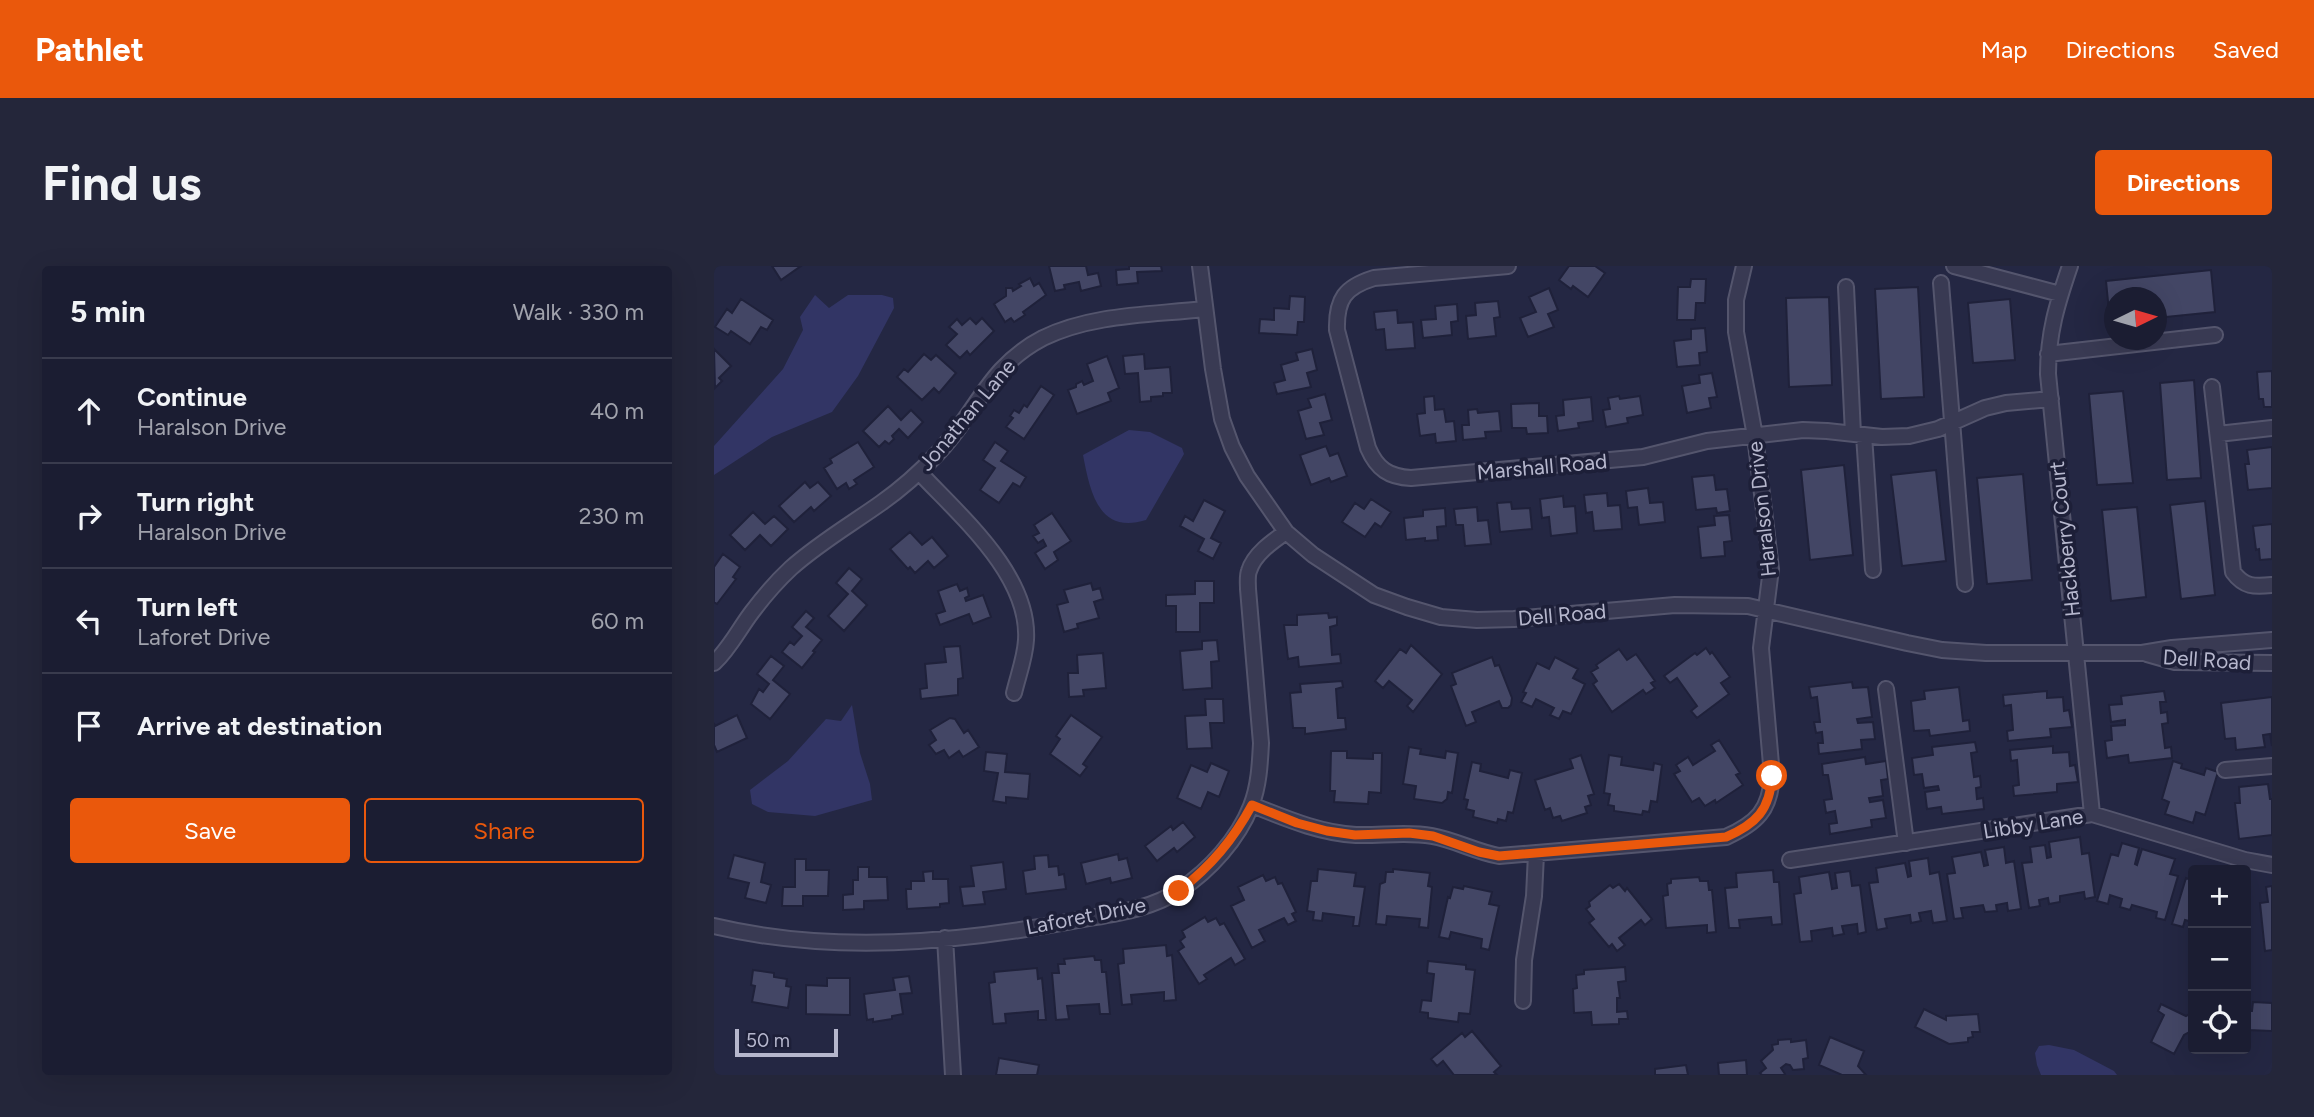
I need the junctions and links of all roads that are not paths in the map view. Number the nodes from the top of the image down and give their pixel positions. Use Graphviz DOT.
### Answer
graph roads {
  1 [pos="1200,266"];
  2 [pos="1508,266"];
  3 [pos="1744,266"];
  4 [pos="1954,266"];
  5 [pos="2070,266"];
  6 [pos="1941,283"];
  7 [pos="1846,287"];
  8 [pos="2060,294"];
  9 [pos="1204,309"];
  10 [pos="2215,335"];
  11 [pos="2048,354"];
  12 [pos="2212,387"];
  13 [pos="2050,399"];
  14 [pos="1953,421"];
  15 [pos="2272,428"];
  16 [pos="1858,434"];
  17 [pos="2218,434"];
  18 [pos="1755,436"];
  19 [pos="919,472"];
  20 [pos="1286,532"];
  21 [pos="1873,570"];
  22 [pos="1965,583"];
  23 [pos="2272,585"];
  24 [pos="1765,609"];
  25 [pos="2272,640"];
  26 [pos="2077,653"];
  27 [pos="2142,653"];
  28 [pos="714,663"];
  29 [pos="2272,663"];
  30 [pos="1886,689"];
  31 [pos="1014,693"];
  32 [pos="2272,766"];
  33 [pos="2225,770"];
  34 [pos="1252,805"];
  35 [pos="2092,814"];
  36 [pos="1906,843"];
  37 [pos="1536,854"];
  38 [pos="1790,860"];
  39 [pos="2272,865"];
  40 [pos="714,926"];
  41 [pos="945,938"];
  42 [pos="1523,1001"];
  43 [pos="954,1075"];
  1 -- 9 [label="street, Dell Road"];
  2 -- 18 [label="street, Marshall Road"];
  3 -- 18 [label="street, Haralson Drive"];
  4 -- 8 [label="street"];
  5 -- 8 [label="street, Hackberry Court"];
  6 -- 14 [label="street"];
  7 -- 16 [label="street"];
  8 -- 11 [label="street, Hackberry Court"];
  9 -- 19 [label="street, Jonathan Lane"];
  9 -- 20 [label="street, Dell Road"];
  10 -- 11 [label="street"];
  11 -- 13 [label="street, Hackberry Court"];
  12 -- 17 [label="street"];
  13 -- 14 [label="street, Marshall Road"];
  13 -- 26 [label="street, Hackberry Court"];
  14 -- 16 [label="street, Marshall Road"];
  14 -- 22 [label="street"];
  15 -- 17 [label="street"];
  16 -- 18 [label="street, Marshall Road"];
  16 -- 21 [label="street"];
  17 -- 23 [label="street"];
  18 -- 24 [label="street, Haralson Drive"];
  19 -- 28 [label="street, Jonathan Lane"];
  19 -- 31 [label="street"];
  20 -- 24 [label="street, Dell Road"];
  20 -- 34 [label="street, Laforet Drive"];
  24 -- 26 [label="street, Dell Road"];
  24 -- 37 [label="street, Haralson Drive"];
  25 -- 27 [label="street, Dell Road"];
  26 -- 27 [label="street, Dell Road"];
  26 -- 35 [label="street, Hackberry Court"];
  27 -- 29 [label="street, Dell Road"];
  30 -- 36 [label="street"];
  32 -- 33 [label="street"];
  34 -- 37 [label="street, Haralson Drive"];
  34 -- 41 [label="street, Laforet Drive"];
  35 -- 36 [label="street, Libby Lane"];
  35 -- 39 [label="street, Libby Lane"];
  36 -- 38 [label="street, Libby Lane"];
  37 -- 42 [label="street"];
  40 -- 41 [label="street, Laforet Drive"];
  41 -- 43 [label="street"];
}
